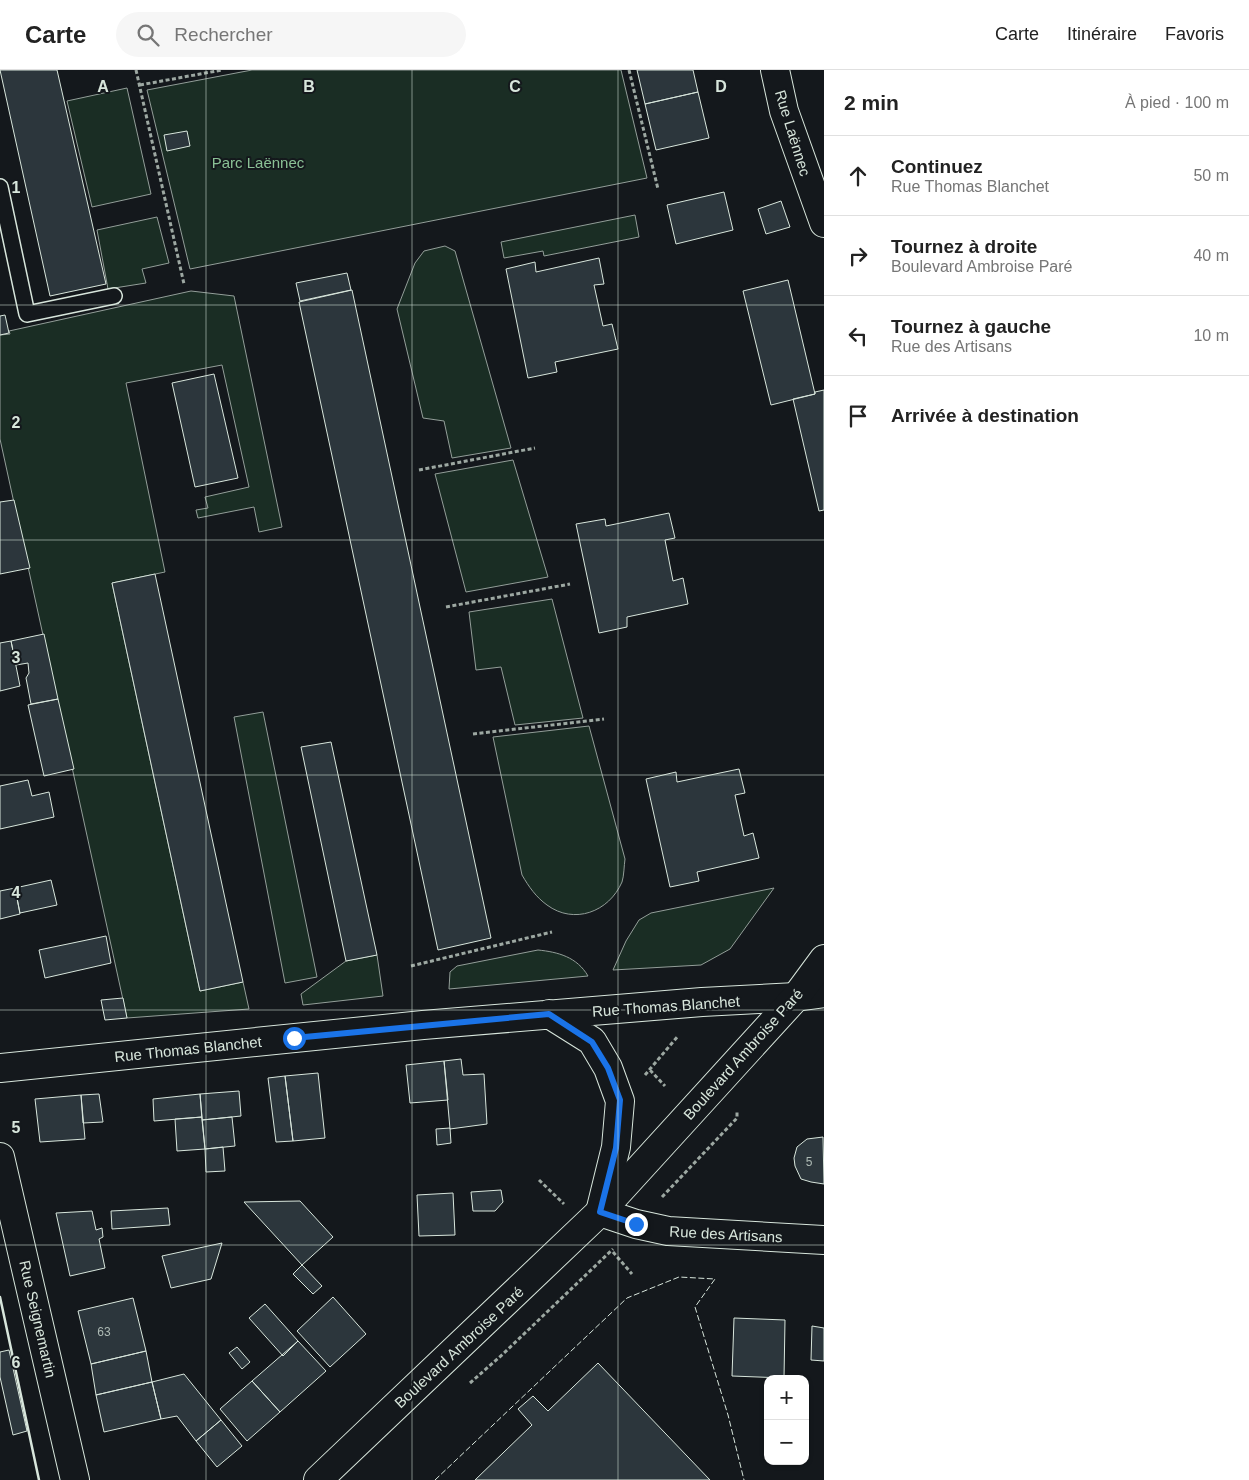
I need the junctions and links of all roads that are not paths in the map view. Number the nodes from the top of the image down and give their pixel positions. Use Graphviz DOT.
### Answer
graph roads {
  1 [pos="775,70"];
  2 [pos="0,186"];
  3 [pos="824,223"];
  4 [pos="114,296"];
  5 [pos="824,960"];
  6 [pos="824,993"];
  7 [pos="796,997"];
  8 [pos="549,1014"];
  9 [pos="0,1068"];
  10 [pos="0,1157"];
  11 [pos="600,1212"];
  12 [pos="824,1240"];
  13 [pos="75,1480"];
  14 [pos="318,1480"];
  1 -- 3 [label="street, Rue Laënnec"];
  2 -- 4 [label="lane"];
  5 -- 7 [label="street, Boulevard Ambroise Paré"];
  6 -- 7 [label="street, Rue Thomas Blanchet"];
  7 -- 8 [label="street, Rue Thomas Blanchet"];
  7 -- 11 [label="street, Boulevard Ambroise Paré"];
  8 -- 9 [label="street, Rue Thomas Blanchet"];
  8 -- 11 [label="street"];
  10 -- 13 [label="street, Rue Seignemartin"];
  11 -- 12 [label="street, Rue des Artisans"];
  11 -- 14 [label="street, Boulevard Ambroise Paré"];
}
